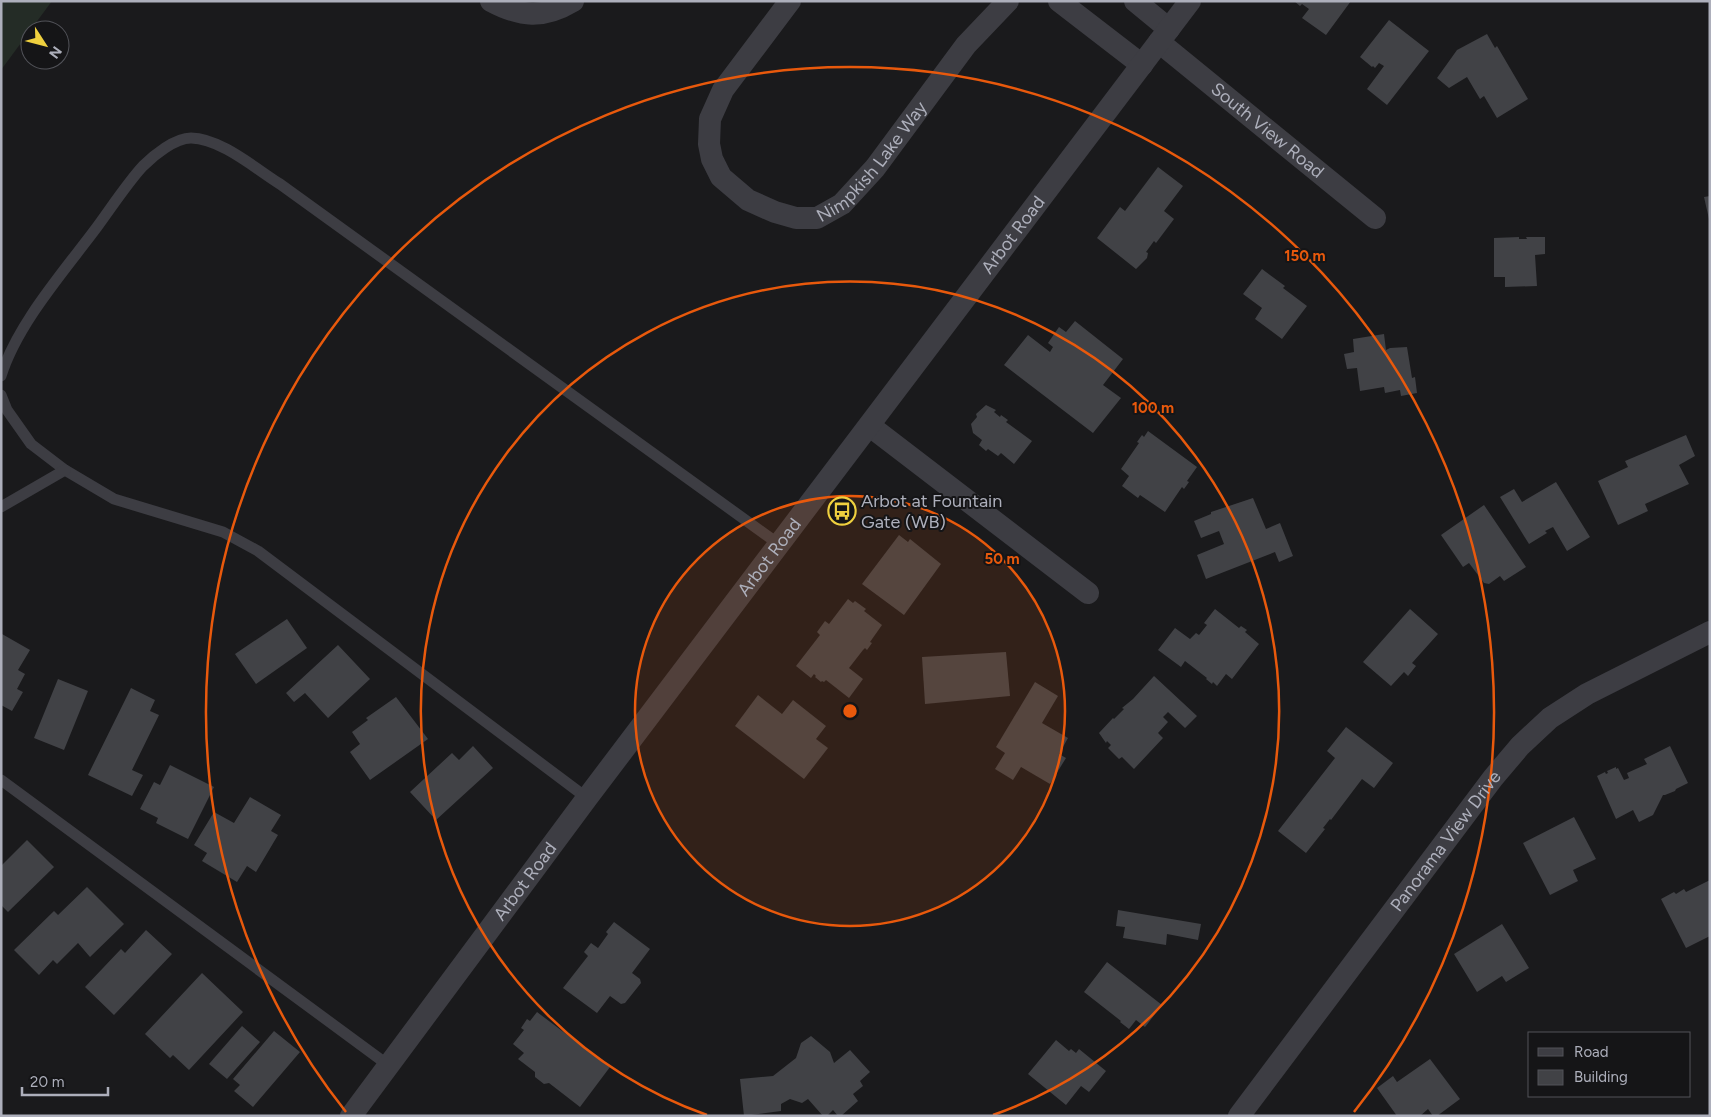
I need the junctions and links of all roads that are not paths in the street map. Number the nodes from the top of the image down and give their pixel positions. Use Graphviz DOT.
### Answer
graph roads {
  1 [pos="492,1"];
  2 [pos="573,1"];
  3 [pos="790,1"];
  4 [pos="1008,1"];
  5 [pos="1059,1"];
  6 [pos="1135,1"];
  7 [pos="1190,1"];
  8 [pos="1164,36"];
  9 [pos="1142,65"];
  10 [pos="1375,218"];
  11 [pos="1,376"];
  12 [pos="1,395"];
  13 [pos="870,426"];
  14 [pos="65,470"];
  15 [pos="1,507"];
  16 [pos="780,545"];
  17 [pos="1088,592"];
  18 [pos="1710,632"];
  19 [pos="1,780"];
  20 [pos="587,798"];
  21 [pos="388,1065"];
  22 [pos="351,1116"];
  23 [pos="1239,1116"];
  1 -- 2 [label="street"];
  3 -- 4 [label="street, Nimpkish Lake Way"];
  5 -- 9 [label="street"];
  6 -- 8 [label="street, South View Road"];
  7 -- 8 [label="street, Arbot Road"];
  8 -- 9 [label="street, Arbot Road"];
  8 -- 10 [label="street, South View Road"];
  9 -- 13 [label="street, Arbot Road"];
  11 -- 16 [label="lane"];
  12 -- 14 [label="lane"];
  13 -- 16 [label="street, Arbot Road"];
  13 -- 17 [label="street"];
  14 -- 15 [label="lane"];
  14 -- 20 [label="lane"];
  16 -- 20 [label="street, Arbot Road"];
  18 -- 23 [label="street, Panorama View Drive"];
  19 -- 21 [label="lane"];
  20 -- 21 [label="street, Arbot Road"];
  21 -- 22 [label="street, Arbot Road"];
}
